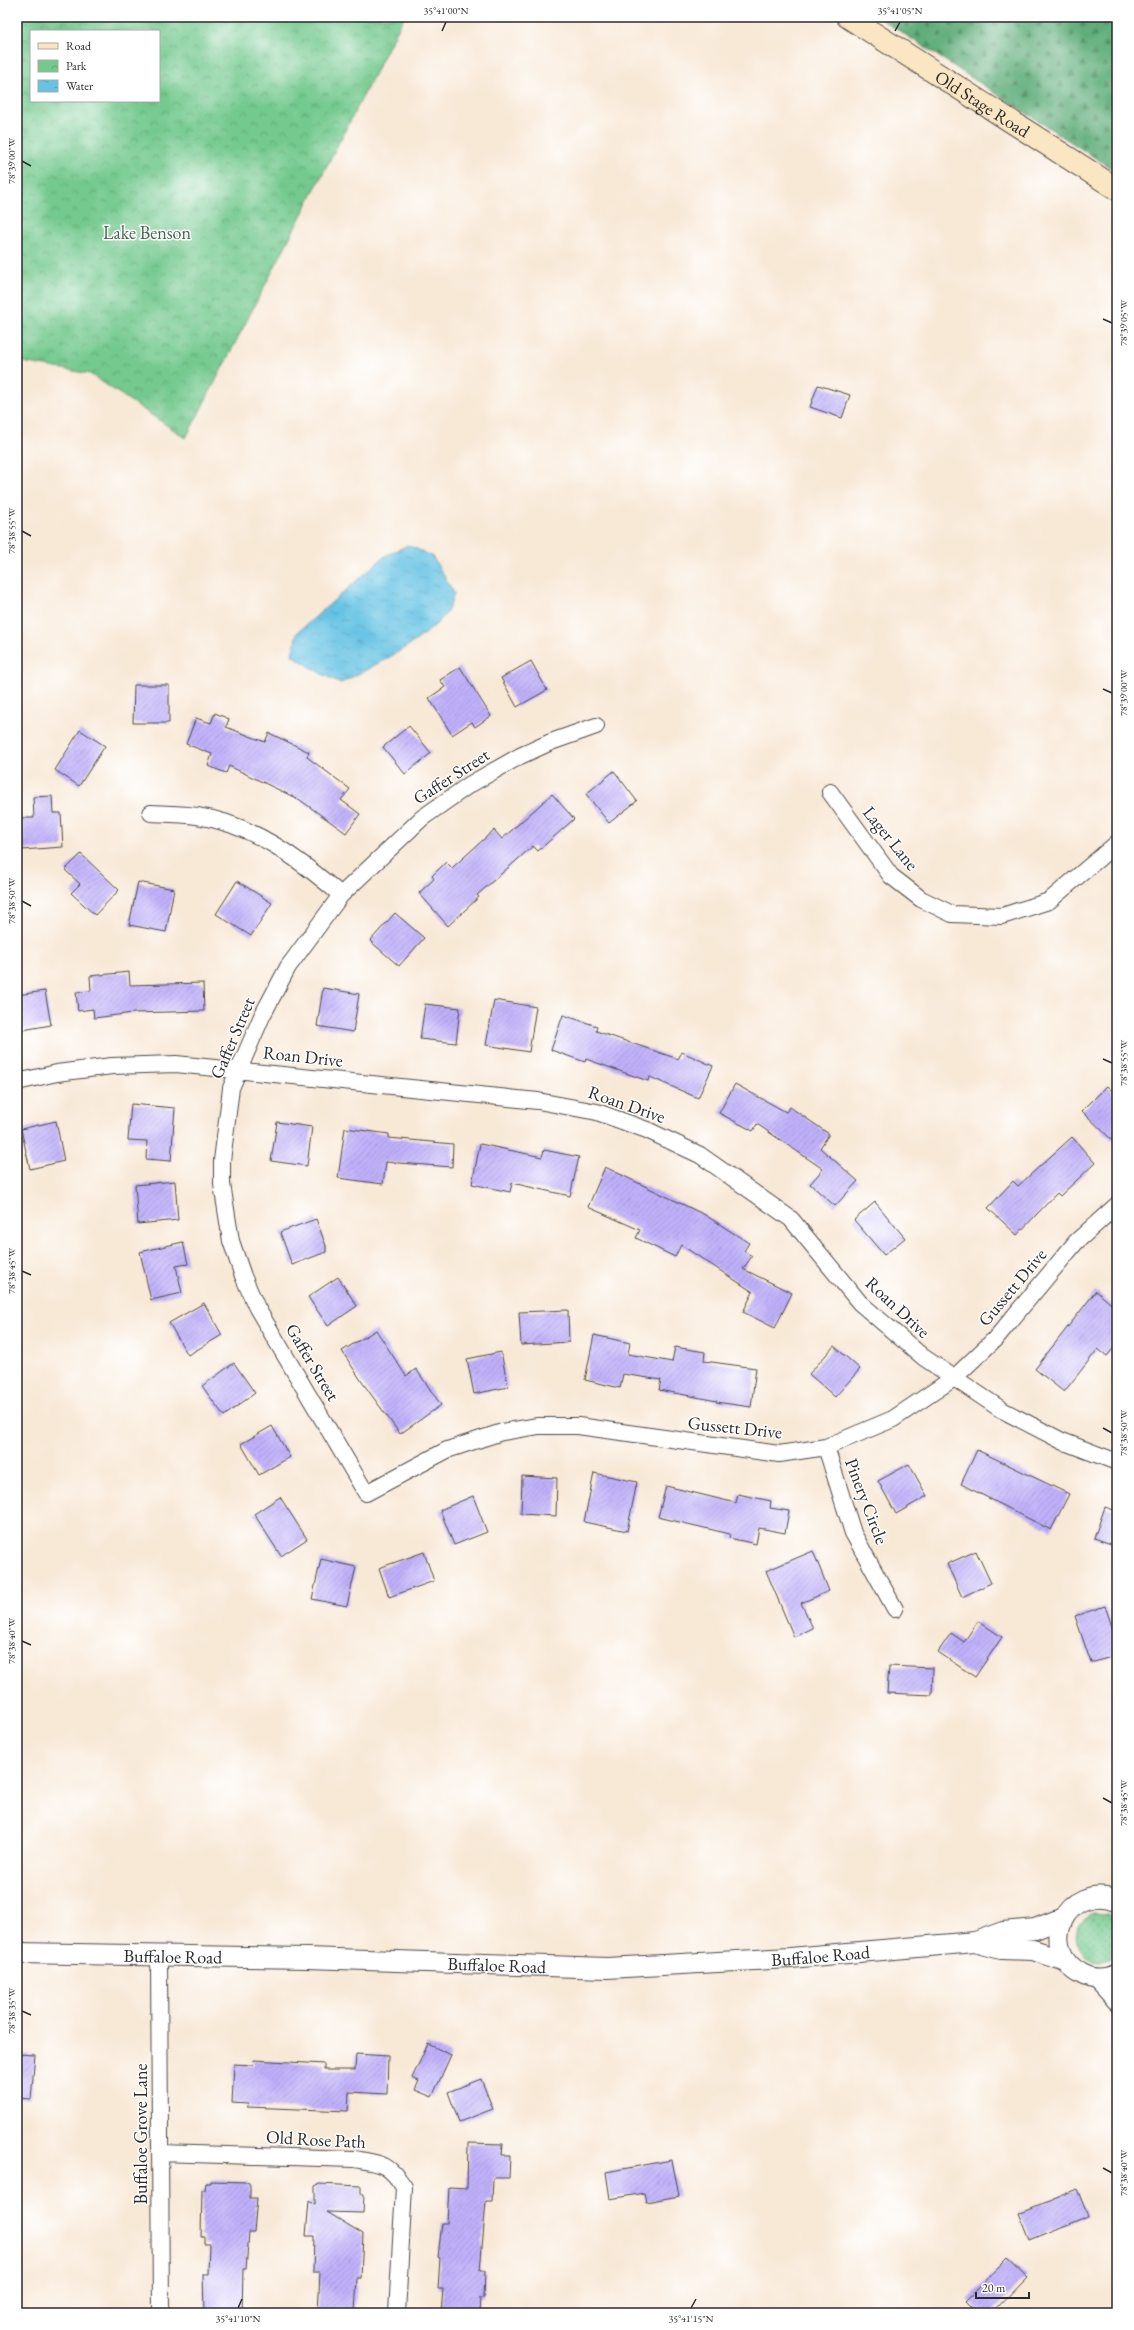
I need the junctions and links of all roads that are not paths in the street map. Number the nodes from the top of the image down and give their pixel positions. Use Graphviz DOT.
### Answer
graph roads {
  1 [pos="848,17"];
  2 [pos="1117,190"];
  3 [pos="596,726"];
  4 [pos="830,792"];
  5 [pos="151,813"];
  6 [pos="1117,844"];
  7 [pos="341,895"];
  8 [pos="239,1069"];
  9 [pos="17,1082"];
  10 [pos="1117,1205"];
  11 [pos="954,1378"];
  12 [pos="826,1447"];
  13 [pos="1117,1462"];
  14 [pos="366,1493"];
  15 [pos="895,1610"];
  16 [pos="1114,1896"];
  17 [pos="1063,1918"];
  18 [pos="975,1942"];
  19 [pos="17,1953"];
  20 [pos="159,1956"];
  21 [pos="1066,1962"];
  22 [pos="1117,1974"];
  23 [pos="1098,1979"];
  24 [pos="1117,2000"];
  25 [pos="160,2153"];
  26 [pos="161,2313"];
  27 [pos="397,2313"];
  1 -- 2 [label="main road, Old Stage Road"];
  3 -- 7 [label="street, Gaffer Street"];
  4 -- 6 [label="street, Lager Lane"];
  5 -- 7 [label="street"];
  7 -- 8 [label="street, Gaffer Street"];
  8 -- 9 [label="street, Roan Drive"];
  8 -- 11 [label="street, Roan Drive"];
  8 -- 14 [label="street, Gaffer Street"];
  10 -- 11 [label="street, Gussett Drive"];
  11 -- 12 [label="street, Gussett Drive"];
  11 -- 13 [label="street, Roan Drive"];
  12 -- 14 [label="street, Gussett Drive"];
  12 -- 15 [label="street, Pinery Circle"];
  16 -- 17 [label="street"];
  17 -- 18 [label="street, Buffaloe Road"];
  17 -- 21 [label="street"];
  18 -- 20 [label="street, Buffaloe Road"];
  18 -- 21 [label="street, Buffaloe Road"];
  19 -- 20 [label="street, Buffaloe Road"];
  20 -- 25 [label="street, Buffaloe Grove Lane"];
  21 -- 23 [label="street"];
  22 -- 23 [label="street"];
  23 -- 24 [label="street"];
  25 -- 26 [label="street, Buffaloe Grove Lane"];
  25 -- 27 [label="street, Old Rose Path"];
}
